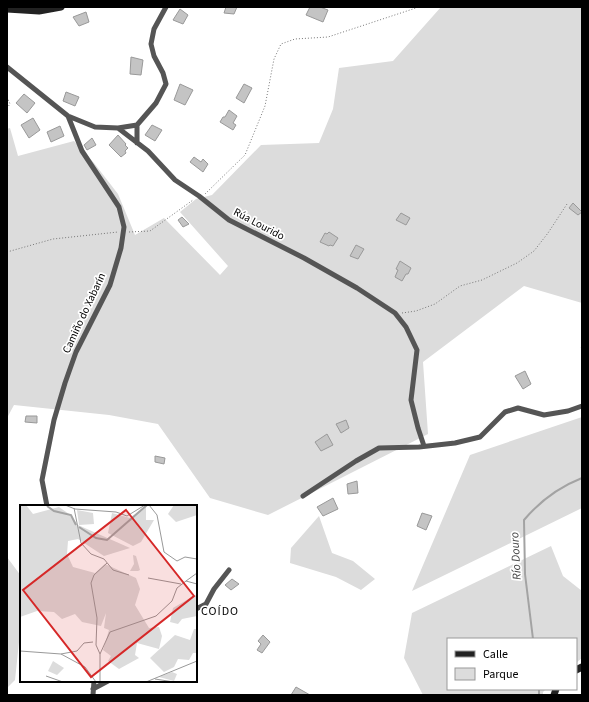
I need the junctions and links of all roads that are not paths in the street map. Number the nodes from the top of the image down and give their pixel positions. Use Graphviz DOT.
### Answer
graph roads {
  1 [pos="61,7"];
  2 [pos="166,7"];
  3 [pos="7,9"];
  4 [pos="7,66"];
  5 [pos="68,116"];
  6 [pos="137,125"];
  7 [pos="118,128"];
  8 [pos="137,143"];
  9 [pos="582,406"];
  10 [pos="424,446"];
  11 [pos="303,496"];
  12 [pos="47,505"];
  13 [pos="229,570"];
  14 [pos="197,608"];
  15 [pos="94,682"];
  16 [pos="107,682"];
  17 [pos="93,692"];
  1 -- 3 [label="main road"];
  2 -- 6 [label="street"];
  4 -- 5 [label="street"];
  5 -- 7 [label="street"];
  5 -- 12 [label="street, Camiño do Xabarín"];
  6 -- 7 [label="street"];
  6 -- 8 [label="street"];
  7 -- 8 [label="street, Rúa Lourido"];
  8 -- 10 [label="street, Rúa Lourido"];
  9 -- 10 [label="street"];
  10 -- 11 [label="street"];
  13 -- 14 [label="street"];
  15 -- 17 [label="street"];
  16 -- 17 [label="street"];
}
